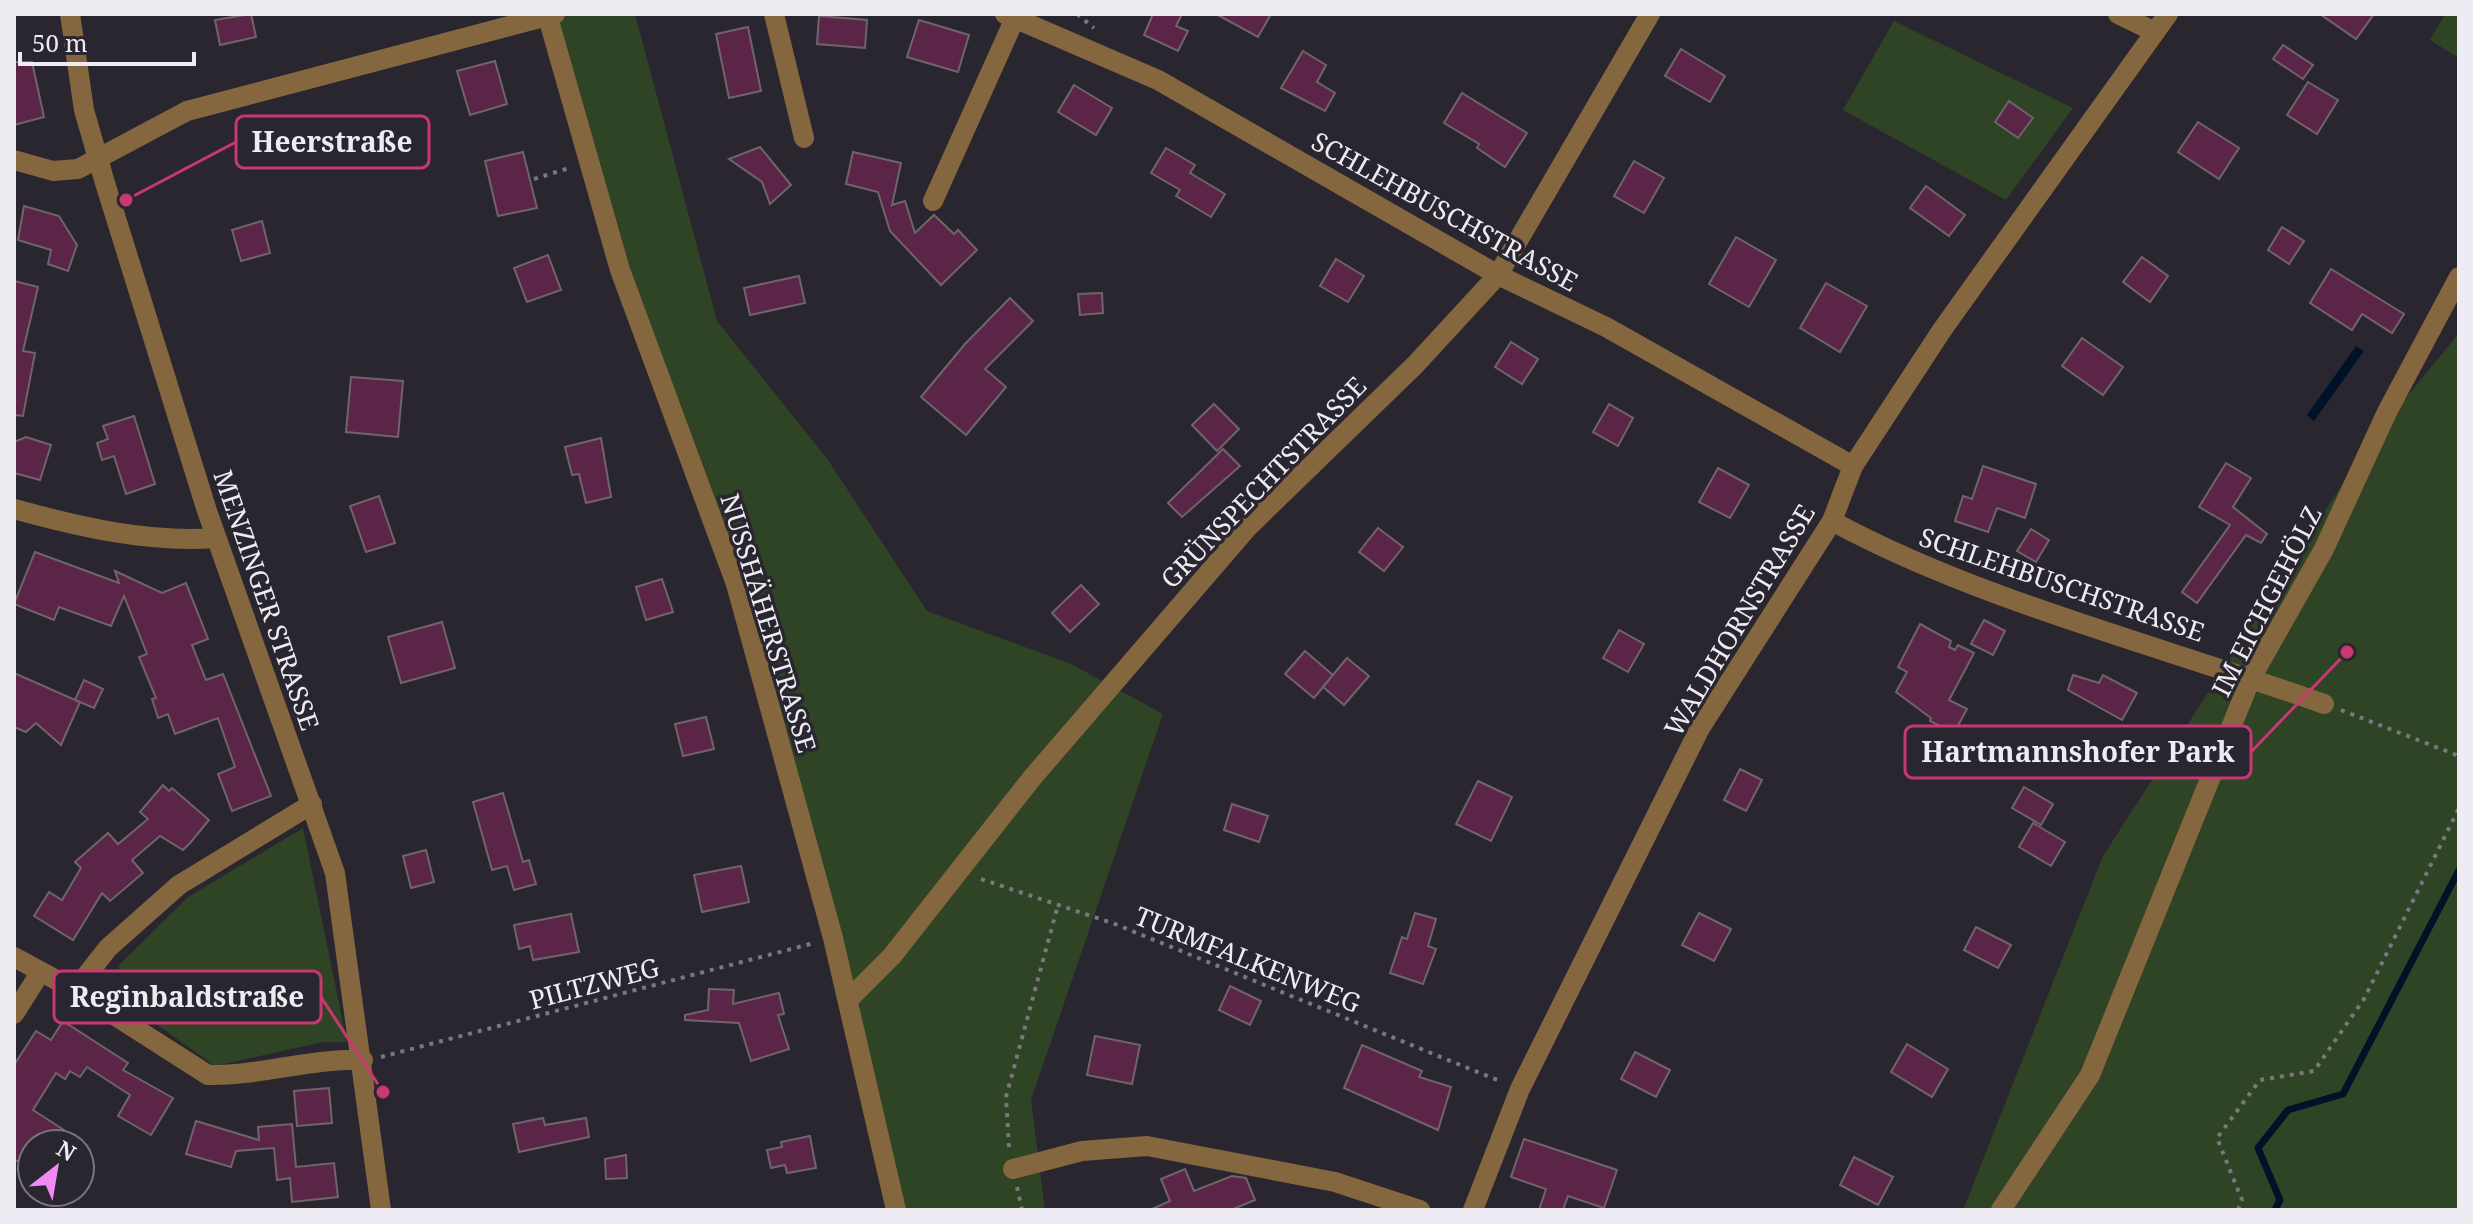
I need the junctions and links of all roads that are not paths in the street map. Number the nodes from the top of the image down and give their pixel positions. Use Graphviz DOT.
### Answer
graph roads {
  1 [pos="70,14"];
  2 [pos="774,14"];
  3 [pos="1650,14"];
  4 [pos="2118,14"];
  5 [pos="2168,14"];
  6 [pos="550,15"];
  7 [pos="1010,16"];
  8 [pos="2155,32"];
  9 [pos="804,138"];
  10 [pos="99,158"];
  11 [pos="14,160"];
  12 [pos="933,201"];
  13 [pos="1498,275"];
  14 [pos="2459,277"];
  15 [pos="1853,466"];
  16 [pos="14,509"];
  17 [pos="1832,521"];
  18 [pos="216,538"];
  19 [pos="2251,678"];
  20 [pos="2324,704"];
  21 [pos="312,804"];
  22 [pos="14,957"];
  23 [pos="40,973"];
  24 [pos="75,990"];
  25 [pos="848,1000"];
  26 [pos="14,1014"];
  27 [pos="363,1060"];
  28 [pos="1013,1169"];
  29 [pos="381,1210"];
  30 [pos="896,1210"];
  31 [pos="1420,1210"];
  32 [pos="1473,1210"];
  33 [pos="2001,1210"];
  1 -- 10 [label="street, MENZINGER STRASSE"];
  2 -- 9 [label="street"];
  3 -- 13 [label="street, GRÜNSPECHTSTRASSE"];
  4 -- 8 [label="street"];
  5 -- 8 [label="street, WALDHORNSTRASSE"];
  6 -- 10 [label="street"];
  6 -- 25 [label="street, NUSSHÄHERSTRASSE"];
  7 -- 12 [label="street"];
  7 -- 13 [label="street, SCHLEHBUSCHSTRASSE"];
  8 -- 15 [label="street, WALDHORNSTRASSE"];
  10 -- 11 [label="street"];
  10 -- 18 [label="street, MENZINGER STRASSE"];
  13 -- 15 [label="street, SCHLEHBUSCHSTRASSE"];
  13 -- 25 [label="street, GRÜNSPECHTSTRASSE"];
  14 -- 19 [label="street, IM EICHGEHÖLZ"];
  15 -- 17 [label="street, WALDHORNSTRASSE"];
  16 -- 18 [label="street"];
  17 -- 19 [label="street, SCHLEHBUSCHSTRASSE"];
  17 -- 32 [label="street, WALDHORNSTRASSE"];
  18 -- 21 [label="street, MENZINGER STRASSE"];
  19 -- 20 [label="street, SCHLEHBUSCHSTRASSE"];
  19 -- 33 [label="street, IM EICHGEHÖLZ"];
  21 -- 24 [label="street"];
  21 -- 27 [label="street, MENZINGER STRASSE"];
  22 -- 23 [label="street"];
  23 -- 24 [label="street"];
  23 -- 26 [label="street"];
  24 -- 27 [label="street"];
  25 -- 30 [label="street, NUSSHÄHERSTRASSE"];
  27 -- 29 [label="street, MENZINGER STRASSE"];
  28 -- 31 [label="street"];
}
